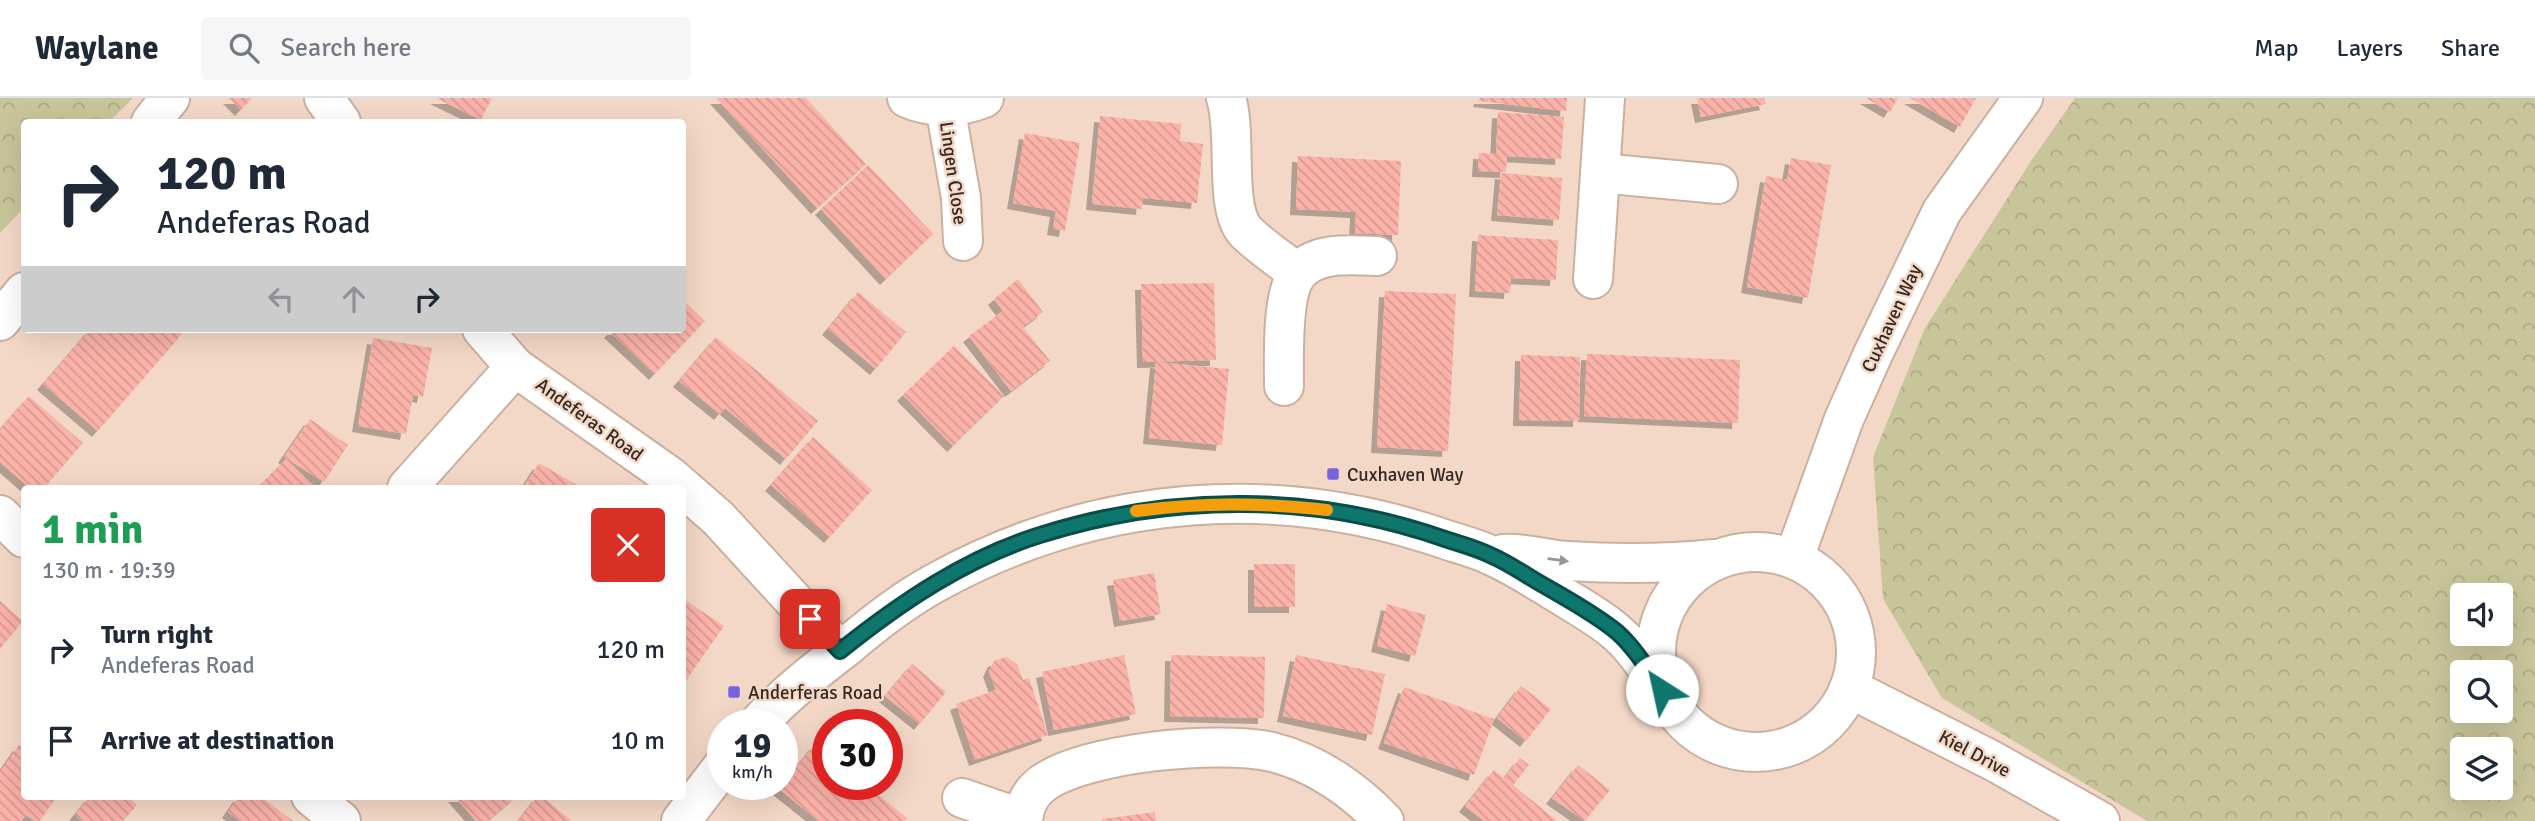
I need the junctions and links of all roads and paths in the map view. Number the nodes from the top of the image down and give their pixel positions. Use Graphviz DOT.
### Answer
graph roads {
  1 [pos="170,98"];
  2 [pos="324,98"];
  3 [pos="907,98"];
  4 [pos="984,98"];
  5 [pos="1226,98"];
  6 [pos="1605,98"];
  7 [pos="2024,98"];
  8 [pos="945,106"];
  9 [pos="153,119"];
  10 [pos="339,119"];
  11 [pos="1600,173"];
  12 [pos="1718,184"];
  13 [pos="963,241"];
  14 [pos="1377,256"];
  15 [pos="1298,273"];
  16 [pos="1593,279"];
  17 [pos="21,296"];
  18 [pos="0,321"];
  19 [pos="485,333"];
  20 [pos="515,367"];
  21 [pos="1284,386"];
  22 [pos="410,485"];
  23 [pos="680,485"];
  24 [pos="686,490"];
  25 [pos="0,515"];
  26 [pos="21,535"];
  27 [pos="1491,555"];
  28 [pos="1717,558"];
  29 [pos="1794,558"];
  30 [pos="840,651"];
  31 [pos="1849,688"];
  32 [pos="1662,690"];
  33 [pos="774,709"];
  34 [pos="707,787"];
  35 [pos="962,798"];
  36 [pos="316,800"];
  37 [pos="1023,820"];
  38 [pos="341,821"];
  39 [pos="681,821"];
  40 [pos="1384,821"];
  41 [pos="2100,821"];
  1 -- 9 [label="street"];
  2 -- 10 [label="street"];
  3 -- 8 [label="street, Lingen Close"];
  4 -- 8 [label="street, Lingen Close"];
  5 -- 15 [label="street"];
  6 -- 11 [label="street"];
  7 -- 29 [label="street, Cuxhaven Way"];
  8 -- 13 [label="street, Lingen Close"];
  11 -- 12 [label="street"];
  11 -- 16 [label="street"];
  14 -- 15 [label="street"];
  15 -- 21 [label="street"];
  17 -- 18 [label="street"];
  19 -- 20 [label="street, Andeferas Road"];
  20 -- 22 [label="street, Andeferas Road"];
  20 -- 23 [label="street, Andeferas Road"];
  24 -- 30 [label="street, Andeferas Road"];
  25 -- 26 [label="street"];
  27 -- 28 [label="street, one-way"];
  27 -- 30 [label="street"];
  27 -- 32 [label="street"];
  28 -- 29 [label="street"];
  28 -- 32 [label="street"];
  29 -- 31 [label="street"];
  30 -- 33 [label="street"];
  31 -- 32 [label="street"];
  31 -- 41 [label="street, Kiel Drive"];
  34 -- 39 [label="street"];
  35 -- 37 [label="street"];
  36 -- 38 [label="street"];
  37 -- 40 [label="street"];
}
